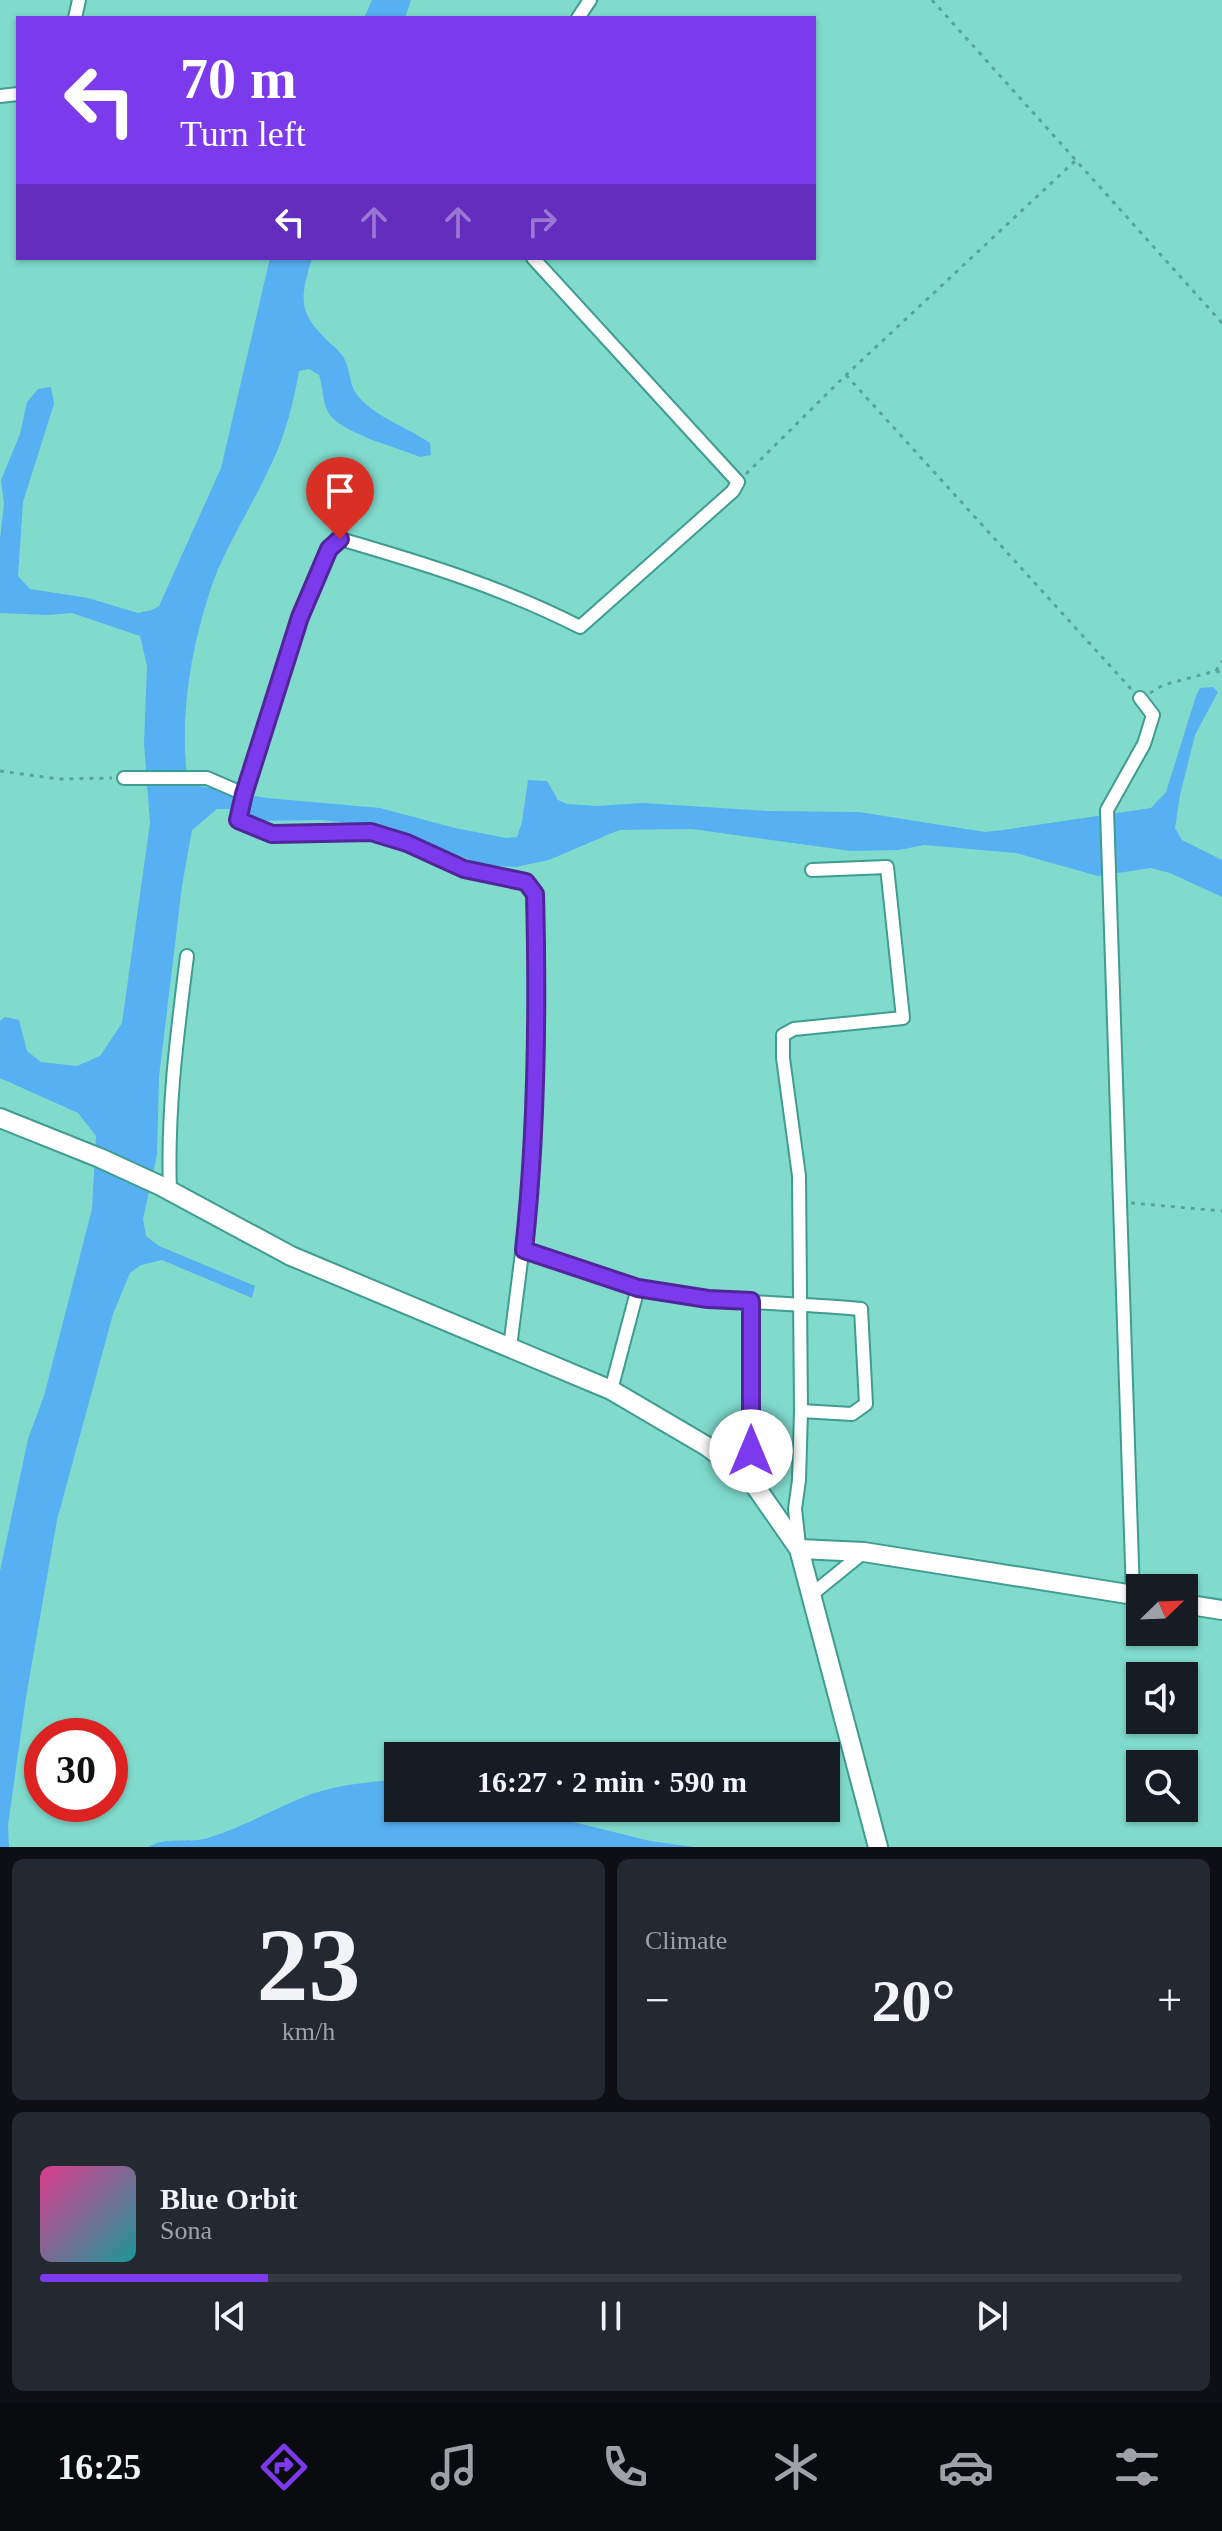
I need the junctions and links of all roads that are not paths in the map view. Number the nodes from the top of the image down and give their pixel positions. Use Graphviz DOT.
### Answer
graph roads {
  1 [pos="535,260"];
  2 [pos="1140,698"];
  3 [pos="124,778"];
  4 [pos="244,794"];
  5 [pos="812,870"];
  6 [pos="187,956"];
  7 [pos="0,1118"];
  8 [pos="165,1189"];
  9 [pos="524,1250"];
  10 [pos="638,1288"];
  11 [pos="751,1301"];
  12 [pos="798,1303"];
  13 [pos="510,1347"];
  14 [pos="611,1390"];
  15 [pos="801,1411"];
  16 [pos="751,1480"];
  17 [pos="799,1549"];
  18 [pos="864,1552"];
  19 [pos="1135,1574"];
  20 [pos="1126,1594"];
  21 [pos="811,1595"];
  22 [pos="1198,1606"];
  23 [pos="1222,1610"];
  24 [pos="878,1847"];
  1 -- 4 [label="street"];
  2 -- 19 [label="street"];
  3 -- 4 [label="street"];
  4 -- 9 [label="street"];
  5 -- 12 [label="street"];
  6 -- 8 [label="street"];
  7 -- 8 [label="street"];
  8 -- 13 [label="street"];
  9 -- 10 [label="street"];
  9 -- 13 [label="street"];
  10 -- 11 [label="street"];
  10 -- 14 [label="street"];
  11 -- 12 [label="street"];
  11 -- 16 [label="street"];
  12 -- 15 [label="street"];
  12 -- 15 [label="street"];
  13 -- 14 [label="street"];
  14 -- 16 [label="street"];
  15 -- 17 [label="street"];
  16 -- 17 [label="street"];
  17 -- 18 [label="street"];
  17 -- 21 [label="street"];
  18 -- 20 [label="street"];
  18 -- 21 [label="street"];
  21 -- 24 [label="street"];
  22 -- 23 [label="street"];
}
